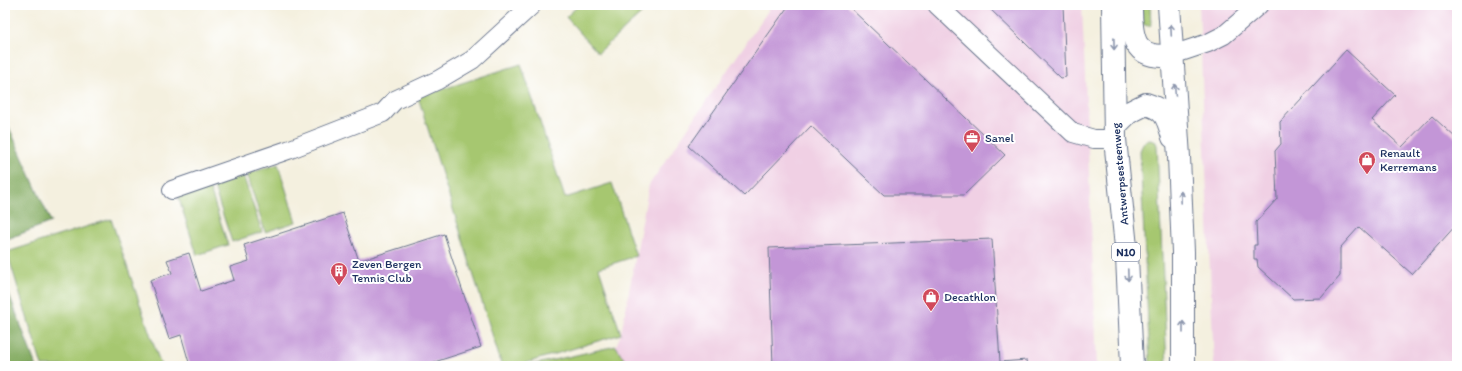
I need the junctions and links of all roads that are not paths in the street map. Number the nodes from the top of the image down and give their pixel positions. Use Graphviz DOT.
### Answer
graph roads {
  1 [pos="532,5"];
  2 [pos="937,5"];
  3 [pos="1113,5"];
  4 [pos="1131,5"];
  5 [pos="1169,5"];
  6 [pos="1259,5"];
  7 [pos="1172,56"];
  8 [pos="1115,133"];
  9 [pos="1179,157"];
  10 [pos="172,190"];
  11 [pos="1132,366"];
  12 [pos="1183,366"];
  1 -- 10 [label="street"];
  2 -- 8 [label="street"];
  3 -- 8 [label="main road, Antwerpsesteenweg / N10, one-way"];
  4 -- 7 [label="main road"];
  7 -- 5 [label="main road, one-way"];
  6 -- 7 [label="street"];
  9 -- 7 [label="main road, one-way"];
  8 -- 9 [label="main road"];
  8 -- 11 [label="main road, Antwerpsesteenweg / N10, one-way"];
  12 -- 9 [label="main road, one-way"];
}
